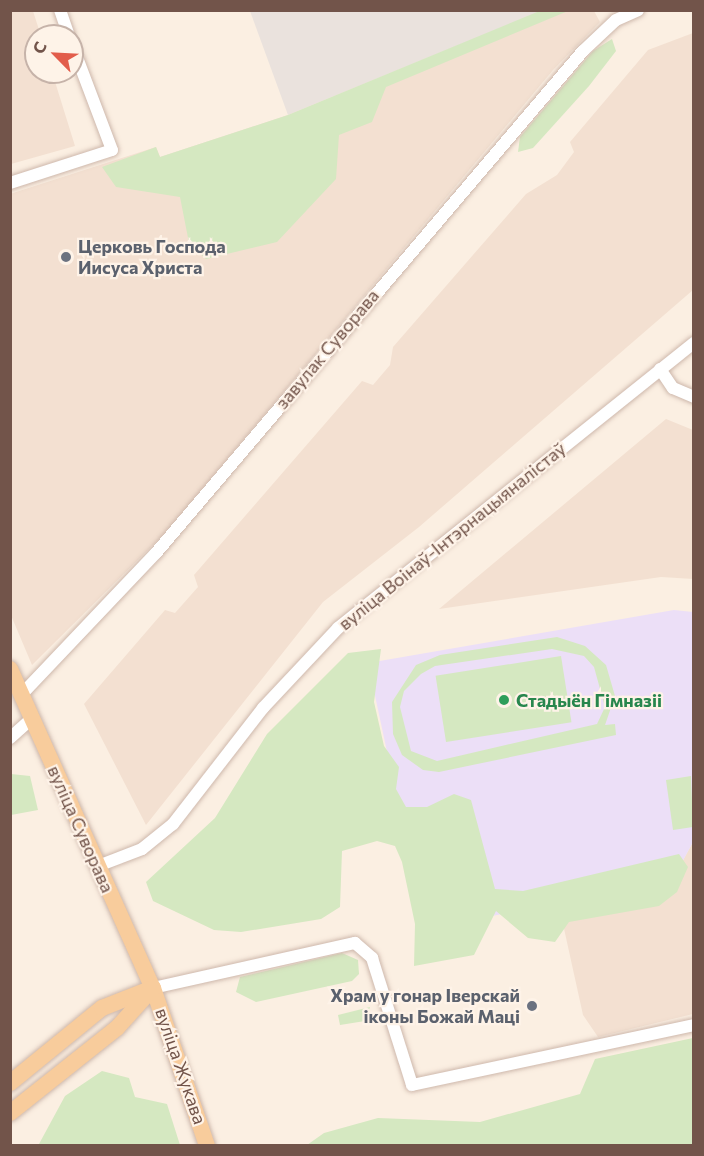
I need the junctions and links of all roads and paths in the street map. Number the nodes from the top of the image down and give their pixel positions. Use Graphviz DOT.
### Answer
graph roads {
  1 [pos="638,10"];
  2 [pos="84,76"];
  3 [pos="10,183"];
  4 [pos="693,343"];
  5 [pos="660,369"];
  6 [pos="693,397"];
  7 [pos="10,669"];
  8 [pos="22,694"];
  9 [pos="32,718"];
  10 [pos="10,738"];
  11 [pos="98,867"];
  12 [pos="153,988"];
  13 [pos="693,1025"];
  14 [pos="10,1083"];
  15 [pos="10,1113"];
  16 [pos="207,1146"];
  1 -- 8 [label="street, завулак Суворава"];
  2 -- 3 [label="street"];
  4 -- 5 [label="street, вуліца Воінаў-Інтэрнацыяналістаў"];
  5 -- 6 [label="street"];
  5 -- 11 [label="street, вуліца Воінаў-Інтэрнацыяналістаў"];
  7 -- 8 [label="main road, вуліца Суворава"];
  8 -- 9 [label="main road, вуліца Суворава"];
  9 -- 10 [label="street"];
  9 -- 11 [label="main road, вуліца Суворава"];
  11 -- 12 [label="main road, вуліца Суворава"];
  12 -- 13 [label="street"];
  12 -- 14 [label="main road"];
  12 -- 15 [label="main road"];
  12 -- 16 [label="main road, вуліца Жукава"];
}
